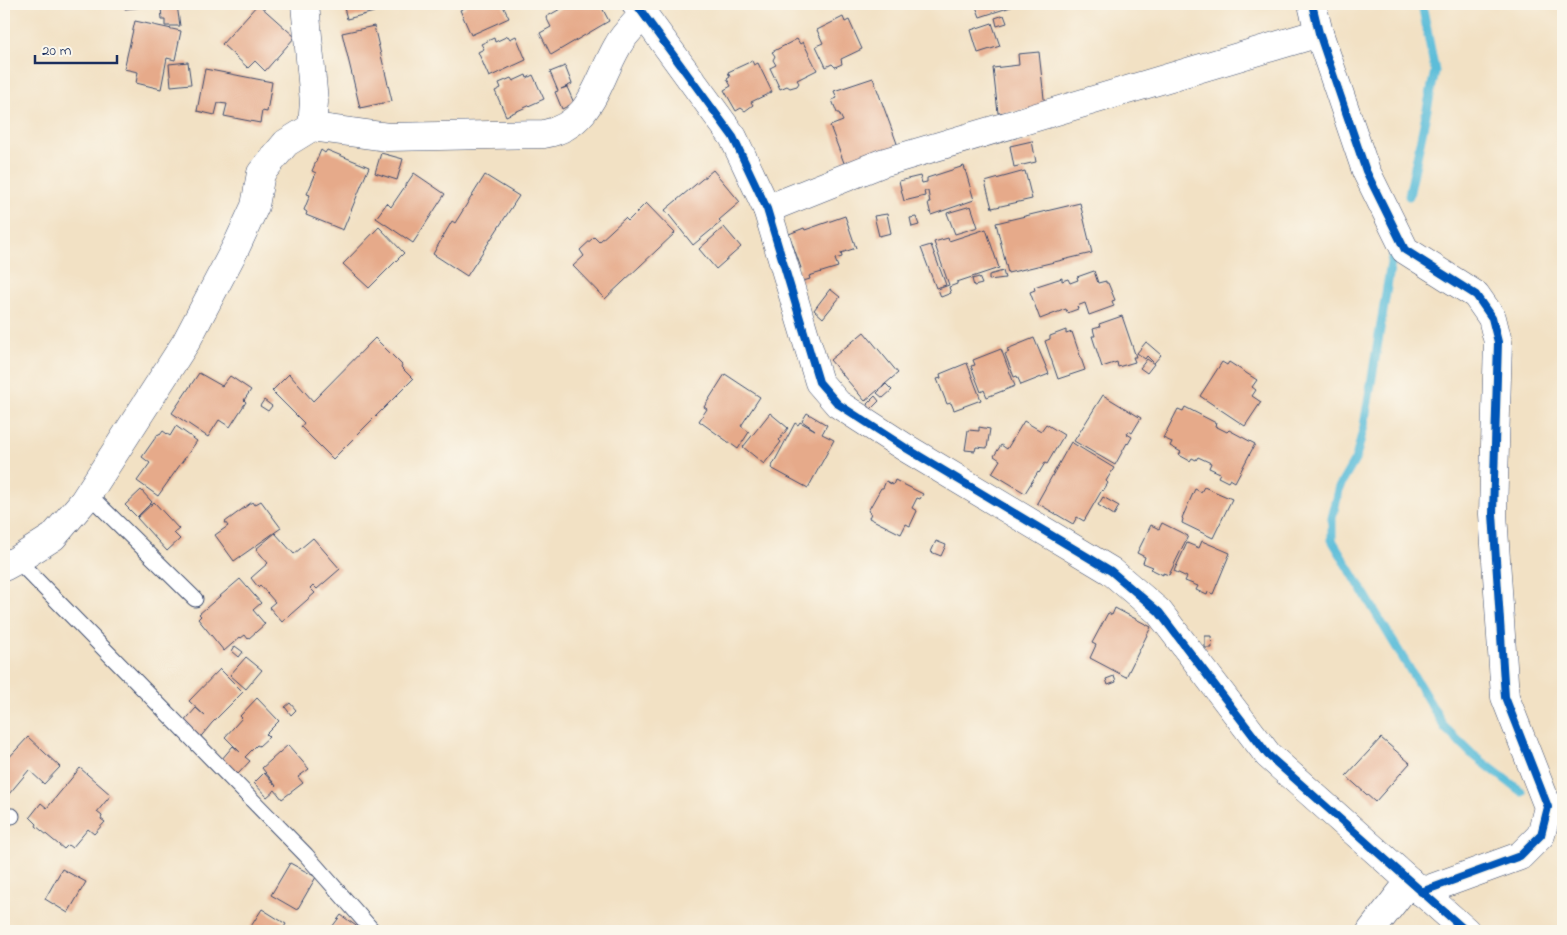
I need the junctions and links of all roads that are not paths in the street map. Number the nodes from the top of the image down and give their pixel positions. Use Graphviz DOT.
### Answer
graph roads {
  1 [pos="305,4"];
  2 [pos="1312,4"];
  3 [pos="640,9"];
  4 [pos="1319,34"];
  5 [pos="312,126"];
  6 [pos="768,209"];
  7 [pos="88,494"];
  8 [pos="10,563"];
  9 [pos="195,599"];
  10 [pos="1416,886"];
  11 [pos="373,931"];
  12 [pos="1371,931"];
  13 [pos="1466,931"];
  1 -- 5 [label="street"];
  2 -- 4 [label="street"];
  3 -- 5 [label="street"];
  3 -- 6 [label="street"];
  4 -- 6 [label="street"];
  4 -- 10 [label="street"];
  5 -- 7 [label="street"];
  6 -- 10 [label="street"];
  7 -- 8 [label="street"];
  7 -- 9 [label="lane"];
  8 -- 11 [label="lane"];
  10 -- 12 [label="street"];
  10 -- 13 [label="street"];
}
